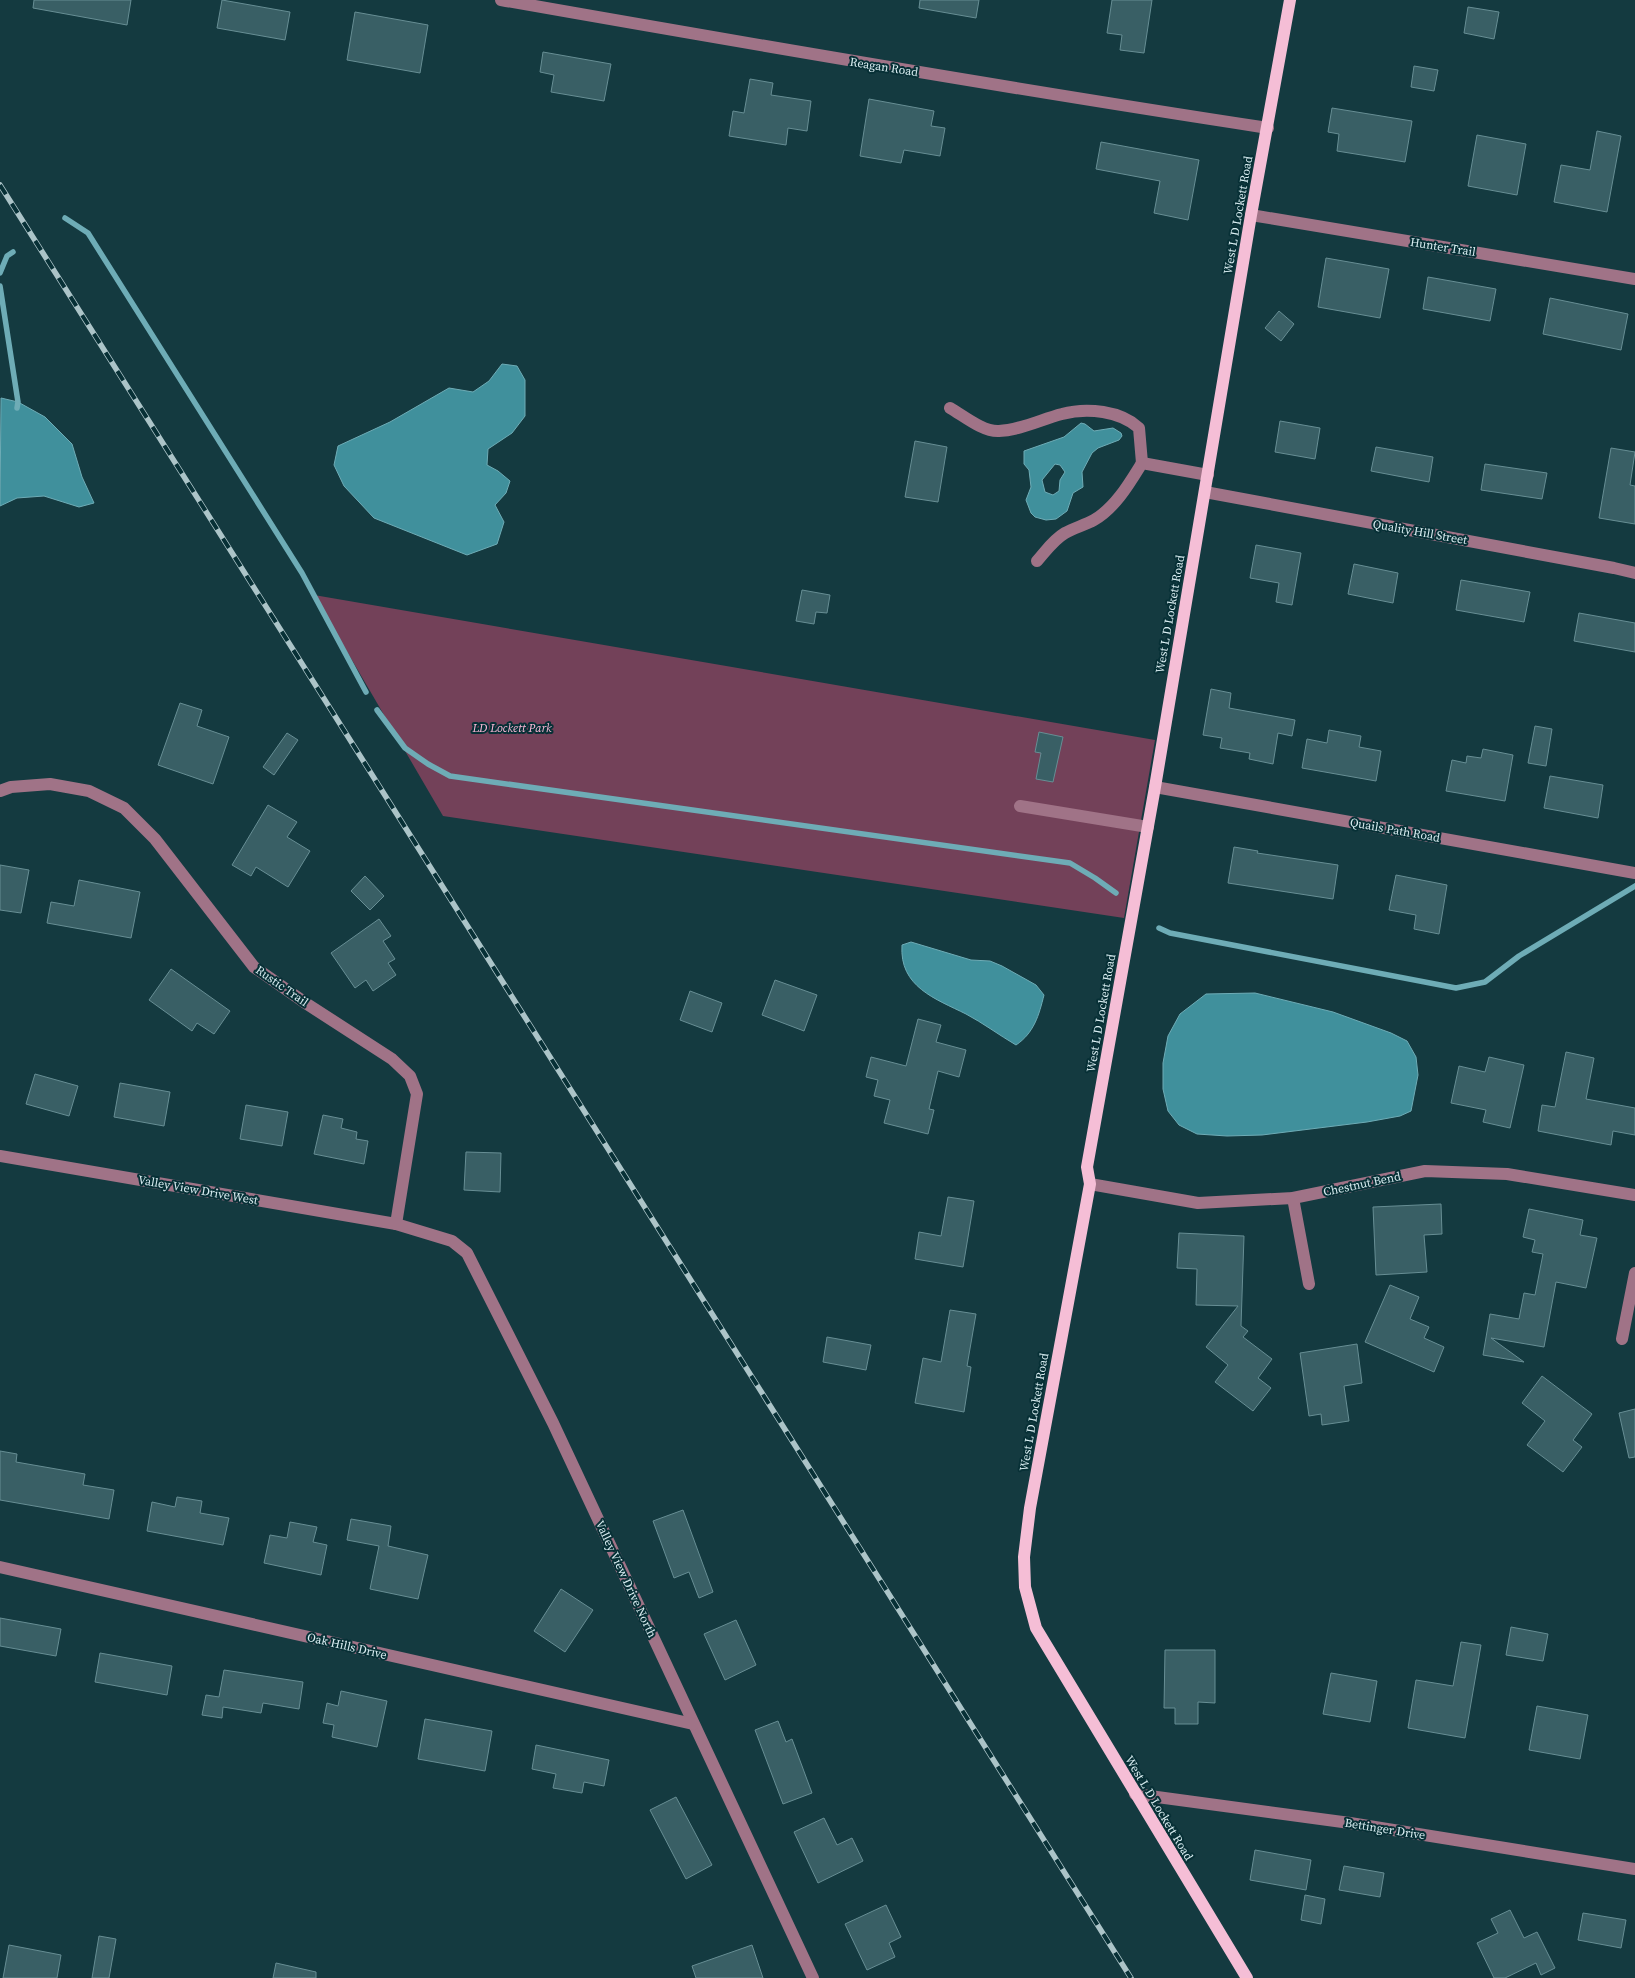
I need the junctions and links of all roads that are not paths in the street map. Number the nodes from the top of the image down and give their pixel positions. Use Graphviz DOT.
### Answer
graph roads {
  1 [pos="501,0"];
  2 [pos="1290,0"];
  3 [pos="1268,128"];
  4 [pos="1251,215"];
  5 [pos="1635,279"];
  6 [pos="950,408"];
  7 [pos="1142,463"];
  8 [pos="1208,475"];
  9 [pos="1205,492"];
  10 [pos="1037,561"];
  11 [pos="1635,573"];
  12 [pos="1155,787"];
  13 [pos="0,791"];
  14 [pos="1020,806"];
  15 [pos="1148,827"];
  16 [pos="1635,873"];
  17 [pos="0,1156"];
  18 [pos="1090,1184"];
  19 [pos="1635,1195"];
  20 [pos="1293,1198"];
  21 [pos="396,1224"];
  22 [pos="1635,1273"];
  23 [pos="1309,1284"];
  24 [pos="1622,1339"];
  25 [pos="0,1567"];
  26 [pos="694,1724"];
  27 [pos="1135,1794"];
  28 [pos="1635,1869"];
  29 [pos="813,1978"];
  30 [pos="1246,1978"];
  1 -- 3 [label="street, Reagan Road"];
  2 -- 3 [label="main road, West L D Lockett Road"];
  3 -- 4 [label="main road, West L D Lockett Road"];
  4 -- 5 [label="street, Hunter Trail"];
  4 -- 8 [label="main road, West L D Lockett Road"];
  6 -- 7 [label="street"];
  7 -- 8 [label="street"];
  7 -- 10 [label="street"];
  8 -- 9 [label="main road, West L D Lockett Road"];
  9 -- 11 [label="street, Quality Hill Street"];
  9 -- 12 [label="main road, West L D Lockett Road"];
  12 -- 15 [label="main road, West L D Lockett Road"];
  12 -- 16 [label="street, Quails Path Road"];
  13 -- 21 [label="street, Rustic Trail"];
  14 -- 15 [label="street"];
  15 -- 18 [label="main road, West L D Lockett Road"];
  17 -- 21 [label="street, Valley View Drive West"];
  18 -- 20 [label="street, Chestnut Bend"];
  18 -- 27 [label="main road, West L D Lockett Road"];
  19 -- 20 [label="street, Chestnut Bend"];
  20 -- 23 [label="street"];
  21 -- 26 [label="street, Valley View Drive North"];
  22 -- 24 [label="street"];
  25 -- 26 [label="street, Oak Hills Drive"];
  26 -- 29 [label="street, Valley View Drive North"];
  27 -- 28 [label="street, Bettinger Drive"];
  27 -- 30 [label="main road, West L D Lockett Road"];
}
